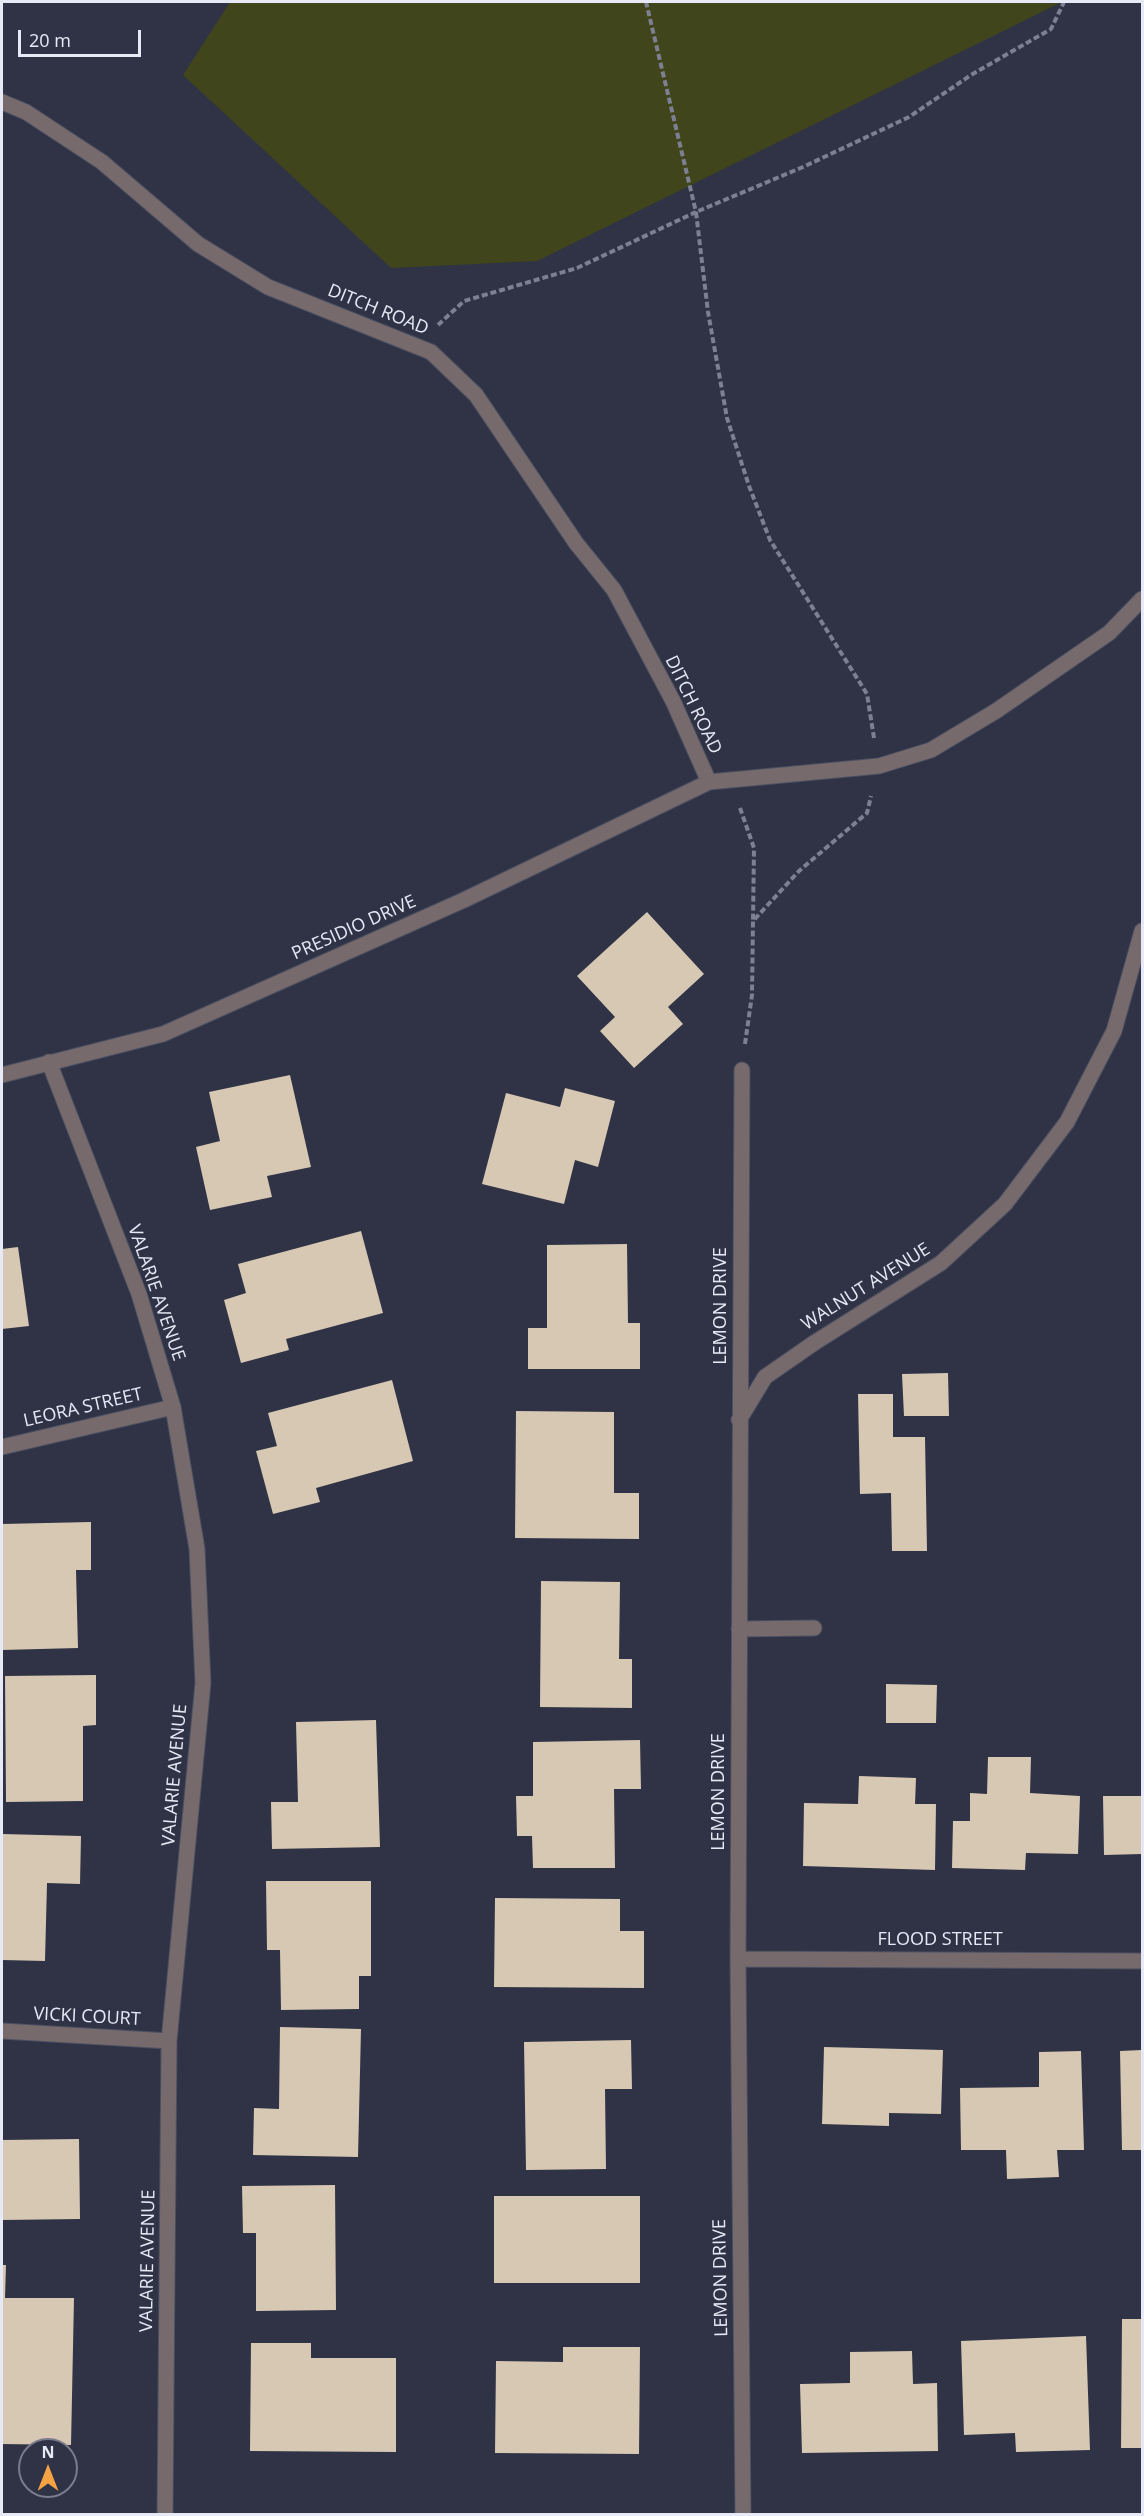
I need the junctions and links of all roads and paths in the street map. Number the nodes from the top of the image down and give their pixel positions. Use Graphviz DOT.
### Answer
graph roads {
  1 [pos="646,2"];
  2 [pos="1064,2"];
  3 [pos="2,102"];
  4 [pos="696,212"];
  5 [pos="415,345"];
  6 [pos="1143,599"];
  7 [pos="879,766"];
  8 [pos="709,782"];
  9 [pos="730,782"];
  10 [pos="753,921"];
  11 [pos="1143,931"];
  12 [pos="49,1062"];
  13 [pos="742,1070"];
  14 [pos="2,1075"];
  15 [pos="173,1407"];
  16 [pos="739,1420"];
  17 [pos="2,1447"];
  18 [pos="813,1628"];
  19 [pos="739,1629"];
  20 [pos="738,1959"];
  21 [pos="1143,1961"];
  22 [pos="2,2031"];
  23 [pos="169,2041"];
  24 [pos="165,2514"];
  25 [pos="742,2514"];
  1 -- 4 [label="path"];
  2 -- 4 [label="path"];
  3 -- 5 [label="street, DITCH ROAD"];
  4 -- 5 [label="path"];
  4 -- 7 [label="path"];
  5 -- 8 [label="street, DITCH ROAD"];
  6 -- 7 [label="street"];
  7 -- 9 [label="street"];
  7 -- 10 [label="path"];
  8 -- 9 [label="street"];
  8 -- 12 [label="street, PRESIDIO DRIVE"];
  9 -- 10 [label="path"];
  10 -- 13 [label="path"];
  11 -- 16 [label="street, WALNUT AVENUE"];
  12 -- 14 [label="street, PRESIDIO DRIVE"];
  12 -- 15 [label="street, VALARIE AVENUE"];
  13 -- 16 [label="street, LEMON DRIVE"];
  15 -- 17 [label="street, LEORA STREET"];
  15 -- 23 [label="street, VALARIE AVENUE"];
  16 -- 19 [label="street, LEMON DRIVE"];
  18 -- 19 [label="street"];
  19 -- 20 [label="street, LEMON DRIVE"];
  20 -- 21 [label="street, FLOOD STREET"];
  20 -- 25 [label="street, LEMON DRIVE"];
  22 -- 23 [label="street, VICKI COURT"];
  23 -- 24 [label="street, VALARIE AVENUE"];
}
